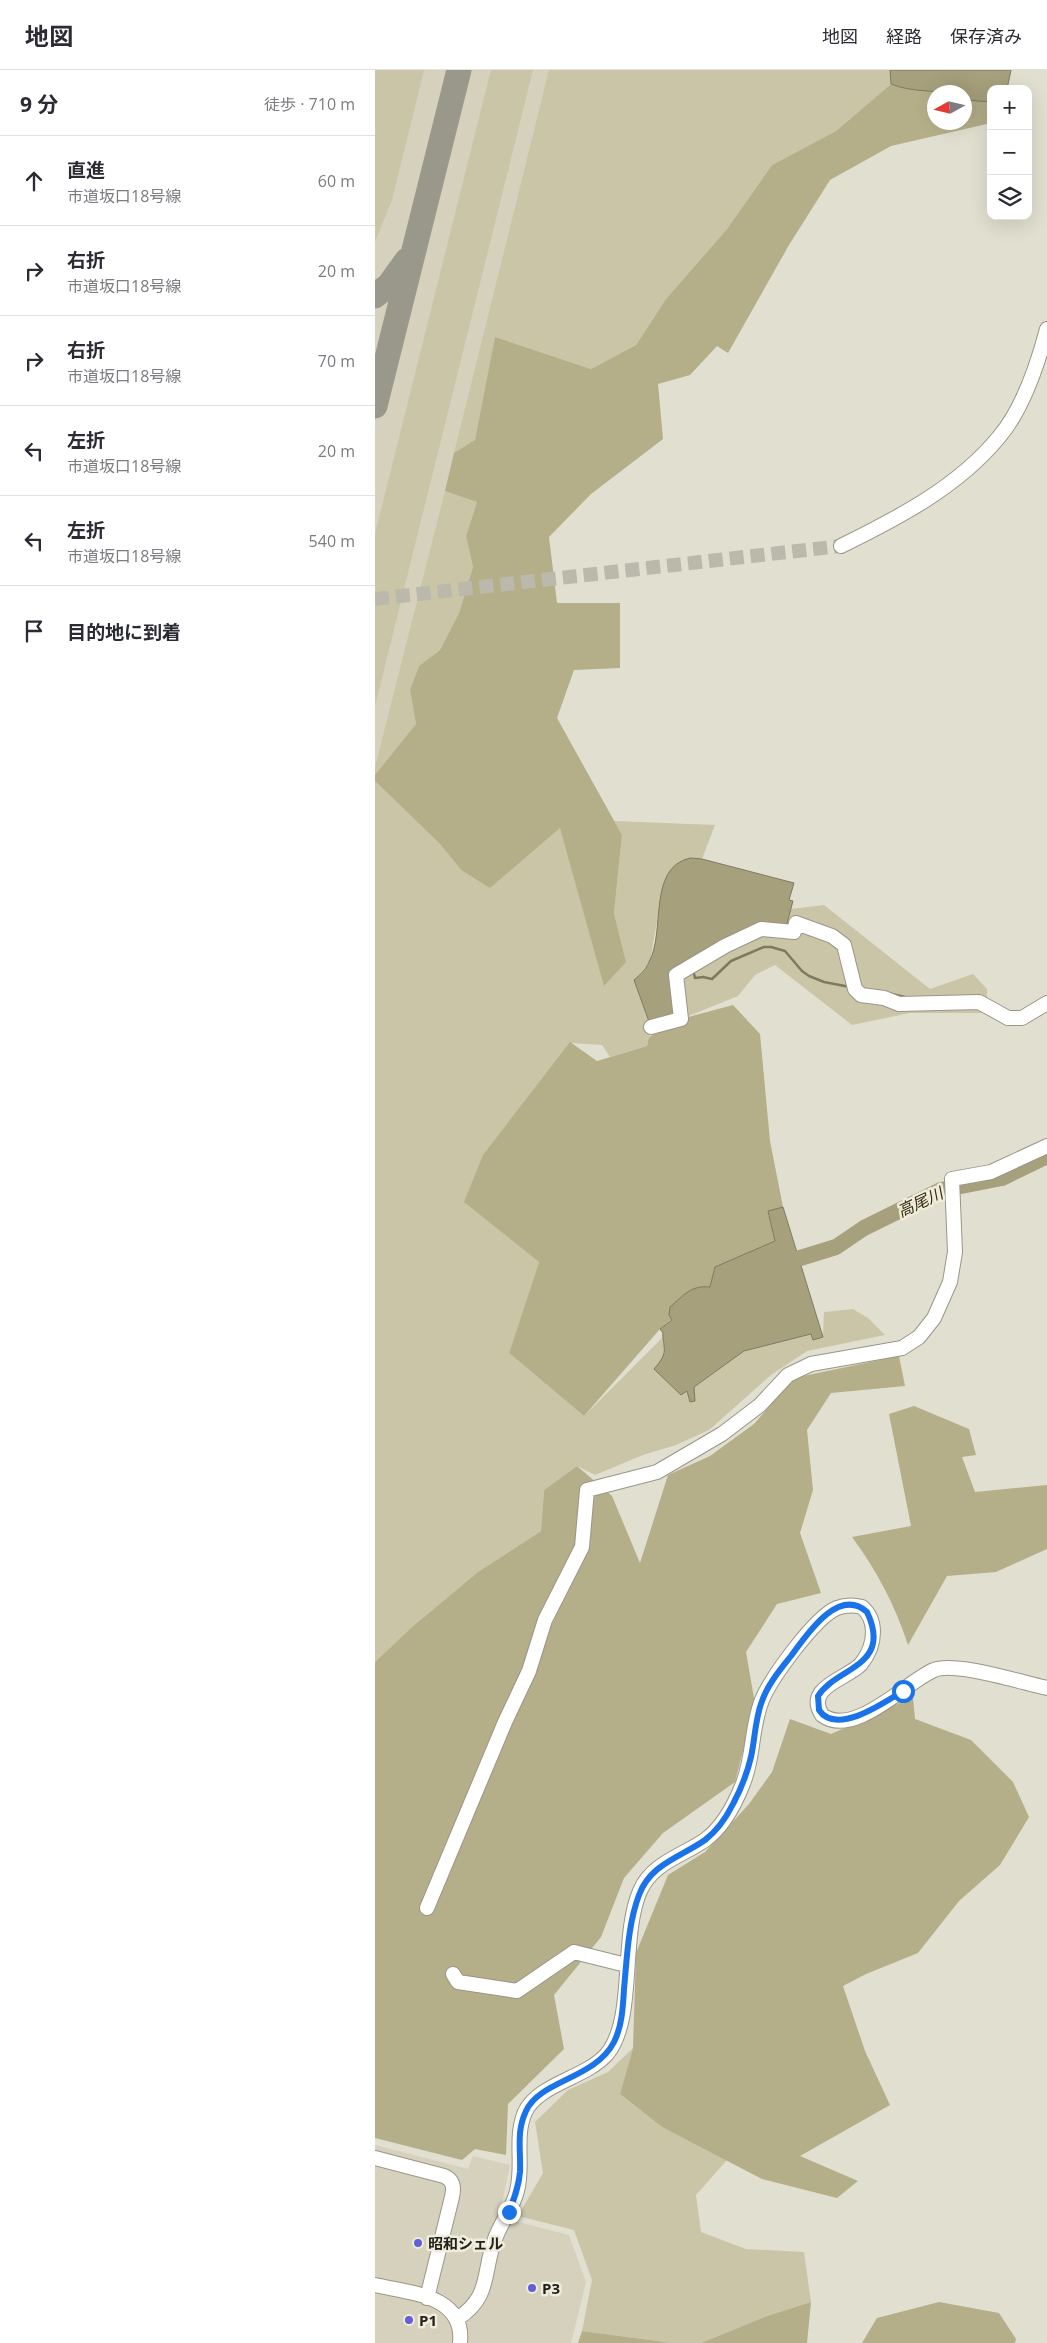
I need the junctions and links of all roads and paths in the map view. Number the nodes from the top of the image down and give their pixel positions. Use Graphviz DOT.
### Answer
graph roads {
  1 [pos="1047,329"];
  2 [pos="841,546"];
  3 [pos="1047,1004"];
  4 [pos="651,1027"];
  5 [pos="1047,1146"];
  6 [pos="1047,1688"];
  7 [pos="427,1908"];
  8 [pos="627,1965"];
  9 [pos="453,1974"];
  10 [pos="375,2158"];
  11 [pos="375,2285"];
  12 [pos="427,2298"];
  13 [pos="385,2301"];
  14 [pos="457,2319"];
  15 [pos="460,2343"];
  1 -- 2 [label="street"];
  3 -- 4 [label="street"];
  5 -- 7 [label="street"];
  6 -- 8 [label="street"];
  8 -- 9 [label="street"];
  8 -- 14 [label="street"];
  10 -- 12 [label="street"];
  11 -- 12 [label="street"];
  11 -- 13 [label="street"];
  12 -- 14 [label="street"];
  14 -- 15 [label="street"];
}
